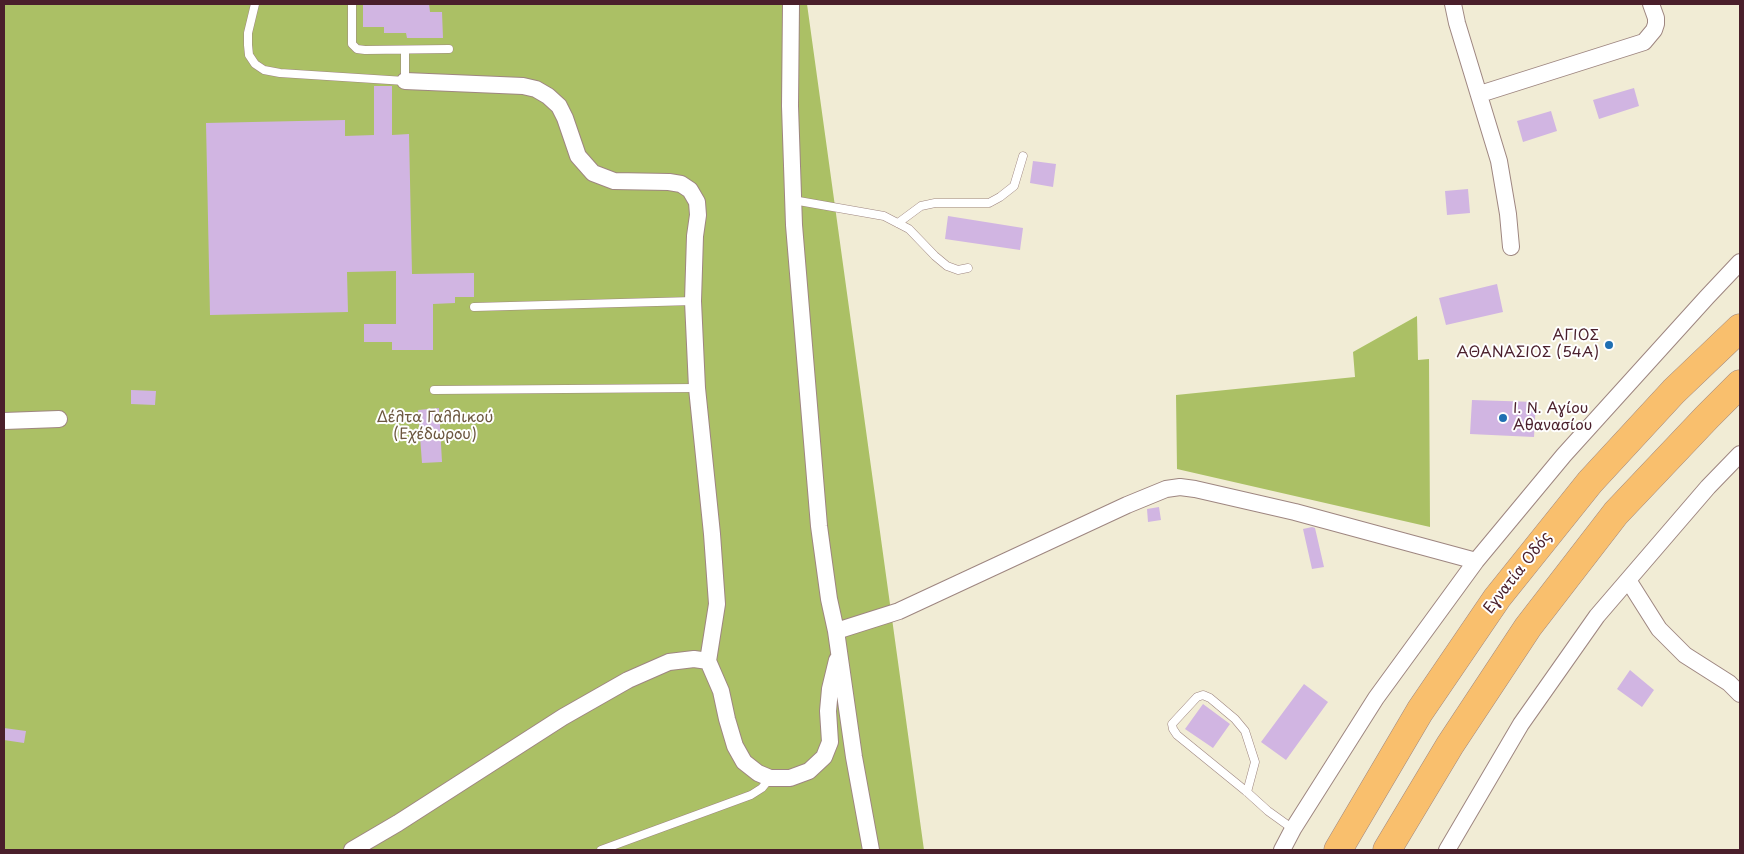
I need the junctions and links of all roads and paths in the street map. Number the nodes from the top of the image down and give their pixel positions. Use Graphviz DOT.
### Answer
graph roads {
  1 [pos="255,4"];
  2 [pos="352,4"];
  3 [pos="790,4"];
  4 [pos="1453,4"];
  5 [pos="1651,4"];
  6 [pos="448,49"];
  7 [pos="405,50"];
  8 [pos="405,81"];
  9 [pos="1480,94"];
  10 [pos="1023,156"];
  11 [pos="793,200"];
  12 [pos="898,223"];
  13 [pos="1511,247"];
  14 [pos="1740,262"];
  15 [pos="968,268"];
  16 [pos="693,301"];
  17 [pos="474,307"];
  18 [pos="1740,328"];
  19 [pos="1740,384"];
  20 [pos="697,388"];
  21 [pos="434,390"];
  22 [pos="59,419"];
  23 [pos="4,420"];
  24 [pos="1740,454"];
  25 [pos="1476,561"];
  26 [pos="1628,580"];
  27 [pos="836,631"];
  28 [pos="839,652"];
  29 [pos="708,661"];
  30 [pos="1740,694"];
  31 [pos="770,778"];
  32 [pos="1247,792"];
  33 [pos="1293,829"];
  34 [pos="352,850"];
  35 [pos="602,850"];
  36 [pos="871,850"];
  37 [pos="1282,850"];
  38 [pos="1338,850"];
  39 [pos="1388,850"];
  40 [pos="1446,850"];
  1 -- 8 [label="lane"];
  2 -- 7 [label="lane"];
  3 -- 11 [label="street"];
  4 -- 9 [label="street"];
  5 -- 9 [label="street"];
  6 -- 7 [label="lane"];
  7 -- 8 [label="lane"];
  8 -- 16 [label="street"];
  9 -- 13 [label="street"];
  10 -- 12 [label="lane"];
  11 -- 12 [label="lane"];
  11 -- 27 [label="street"];
  12 -- 15 [label="lane"];
  14 -- 25 [label="street"];
  16 -- 17 [label="lane"];
  16 -- 20 [label="street"];
  18 -- 38 [label="highway, Εγνατία Οδός"];
  19 -- 39 [label="highway"];
  20 -- 21 [label="lane"];
  20 -- 29 [label="street"];
  22 -- 23 [label="street"];
  24 -- 26 [label="street"];
  25 -- 27 [label="street"];
  25 -- 33 [label="street"];
  26 -- 30 [label="street"];
  26 -- 40 [label="street"];
  27 -- 28 [label="street"];
  28 -- 31 [label="street"];
  28 -- 36 [label="street"];
  29 -- 31 [label="street"];
  29 -- 34 [label="street"];
  31 -- 35 [label="lane"];
  32 -- 32 [label="lane"];
  32 -- 33 [label="lane"];
  33 -- 37 [label="street"];
}
